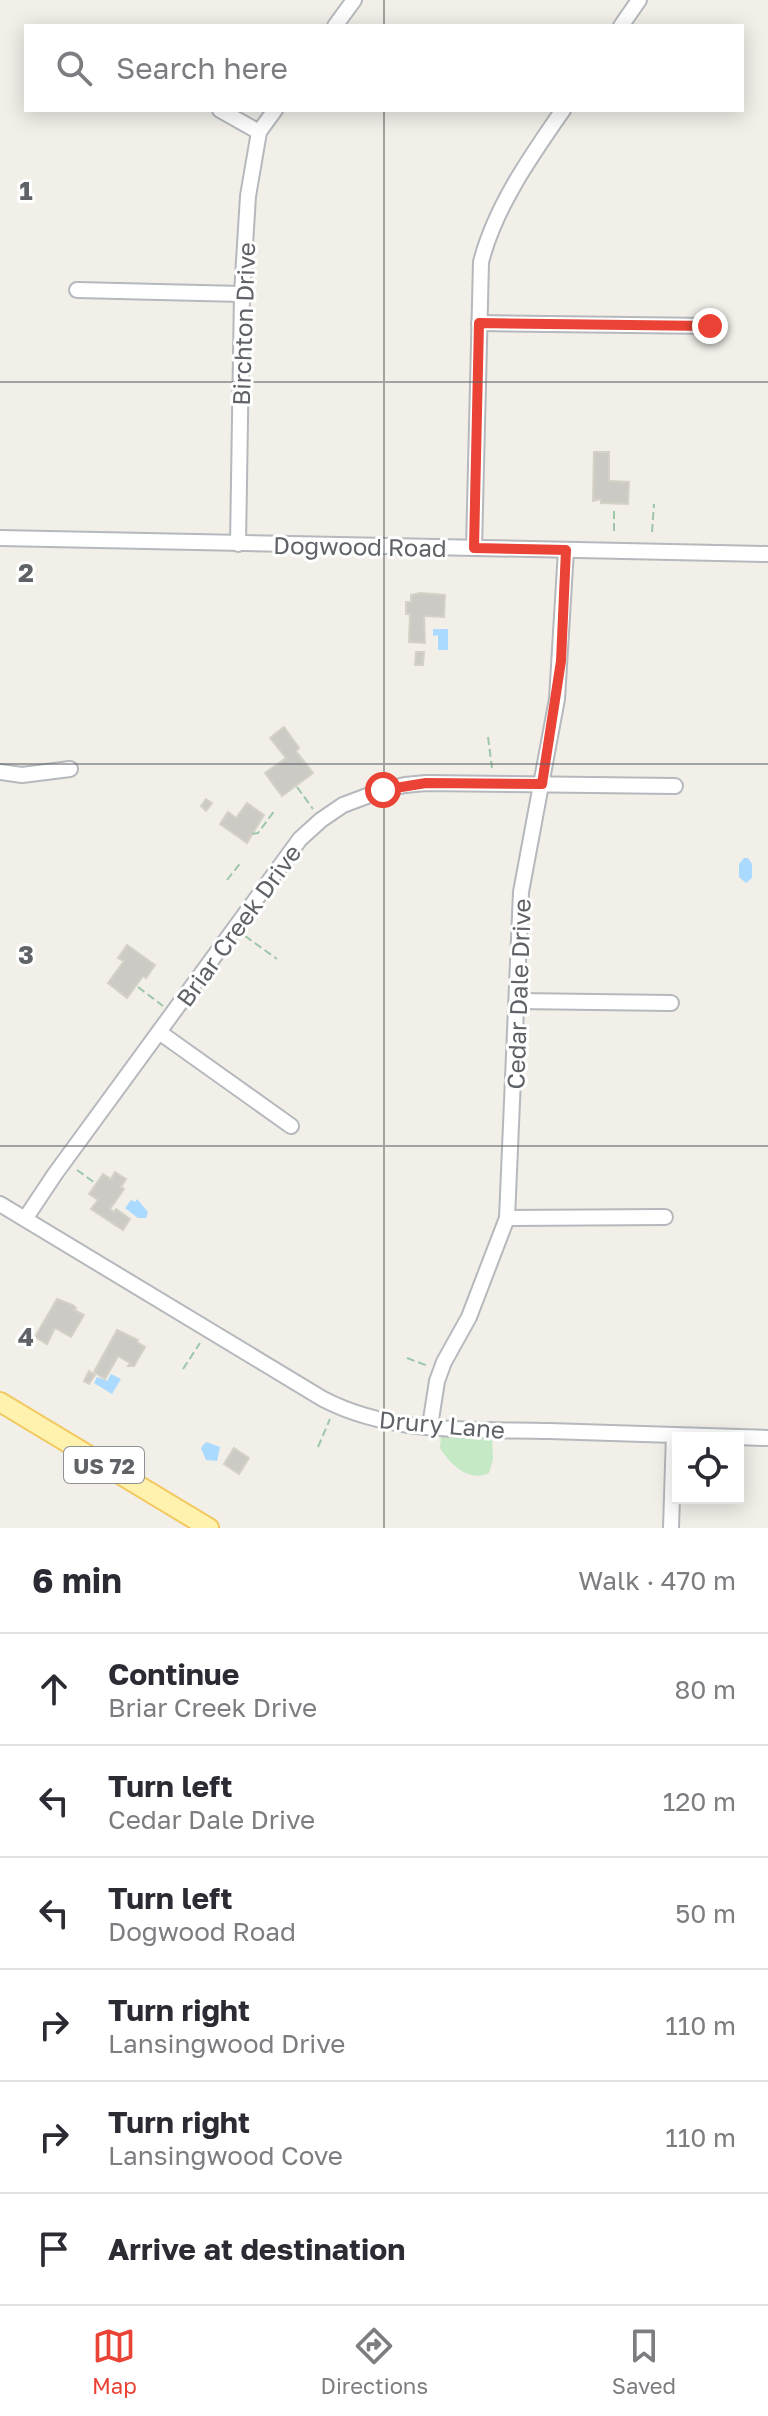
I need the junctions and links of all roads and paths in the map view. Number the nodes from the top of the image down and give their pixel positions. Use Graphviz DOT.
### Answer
graph roads {
  1 [pos="354,0"];
  2 [pos="639,0"];
  3 [pos="336,24"];
  4 [pos="622,24"];
  5 [pos="224,112"];
  6 [pos="274,112"];
  7 [pos="562,112"];
  8 [pos="259,132"];
  9 [pos="77,290"];
  10 [pos="242,294"];
  11 [pos="479,323"];
  12 [pos="710,326"];
  13 [pos="654,504"];
  14 [pos="614,508"];
  15 [pos="614,531"];
  16 [pos="652,532"];
  17 [pos="0,538"];
  18 [pos="238,544"];
  19 [pos="474,548"];
  20 [pos="566,550"];
  21 [pos="768,554"];
  22 [pos="488,737"];
  23 [pos="70,769"];
  24 [pos="0,772"];
  25 [pos="493,774"];
  26 [pos="542,784"];
  27 [pos="675,786"];
  28 [pos="297,787"];
  29 [pos="275,810"];
  30 [pos="316,813"];
  31 [pos="252,834"];
  32 [pos="242,861"];
  33 [pos="227,880"];
  34 [pos="243,934"];
  35 [pos="277,959"];
  36 [pos="138,987"];
  37 [pos="518,1001"];
  38 [pos="671,1003"];
  39 [pos="165,1007"];
  40 [pos="159,1032"];
  41 [pos="291,1126"];
  42 [pos="73,1167"];
  43 [pos="95,1183"];
  44 [pos="0,1204"];
  45 [pos="665,1217"];
  46 [pos="507,1218"];
  47 [pos="25,1219"];
  48 [pos="203,1339"];
  49 [pos="407,1358"];
  50 [pos="431,1367"];
  51 [pos="183,1369"];
  52 [pos="0,1402"];
  53 [pos="332,1415"];
  54 [pos="430,1426"];
  55 [pos="672,1435"];
  56 [pos="744,1437"];
  57 [pos="768,1438"];
  58 [pos="318,1447"];
  59 [pos="672,1497"];
  60 [pos="209,1528"];
  61 [pos="671,1528"];
  1 -- 3 [label="street"];
  2 -- 4 [label="street"];
  5 -- 8 [label="street"];
  6 -- 8 [label="street, Birchton Drive"];
  7 -- 11 [label="street"];
  8 -- 10 [label="street, Birchton Drive"];
  9 -- 10 [label="street"];
  10 -- 18 [label="street, Birchton Drive"];
  11 -- 12 [label="street"];
  11 -- 19 [label="street"];
  13 -- 16 [label="path"];
  14 -- 15 [label="path"];
  17 -- 18 [label="street, Dogwood Road"];
  18 -- 19 [label="street, Dogwood Road"];
  19 -- 20 [label="street, Dogwood Road"];
  20 -- 21 [label="street, Dogwood Road"];
  20 -- 26 [label="street, Cedar Dale Drive"];
  22 -- 25 [label="path"];
  23 -- 24 [label="street"];
  26 -- 27 [label="street, Briar Creek Drive"];
  26 -- 37 [label="street, Cedar Dale Drive"];
  26 -- 40 [label="street, Briar Creek Drive"];
  28 -- 30 [label="path"];
  29 -- 31 [label="path"];
  32 -- 33 [label="path"];
  34 -- 35 [label="path"];
  36 -- 39 [label="path"];
  37 -- 38 [label="street"];
  37 -- 46 [label="street, Cedar Dale Drive"];
  40 -- 41 [label="street"];
  40 -- 47 [label="street, Briar Creek Drive"];
  42 -- 43 [label="path"];
  44 -- 47 [label="street, Drury Lane"];
  45 -- 46 [label="street"];
  46 -- 54 [label="street, Cedar Dale Drive"];
  47 -- 54 [label="street, Drury Lane"];
  48 -- 51 [label="path"];
  49 -- 50 [label="path"];
  52 -- 60 [label="main road, US 72"];
  53 -- 58 [label="path"];
  54 -- 55 [label="street, Drury Lane"];
  56 -- 57 [label="street, Drury Lane"];
  59 -- 61 [label="street"];
}
